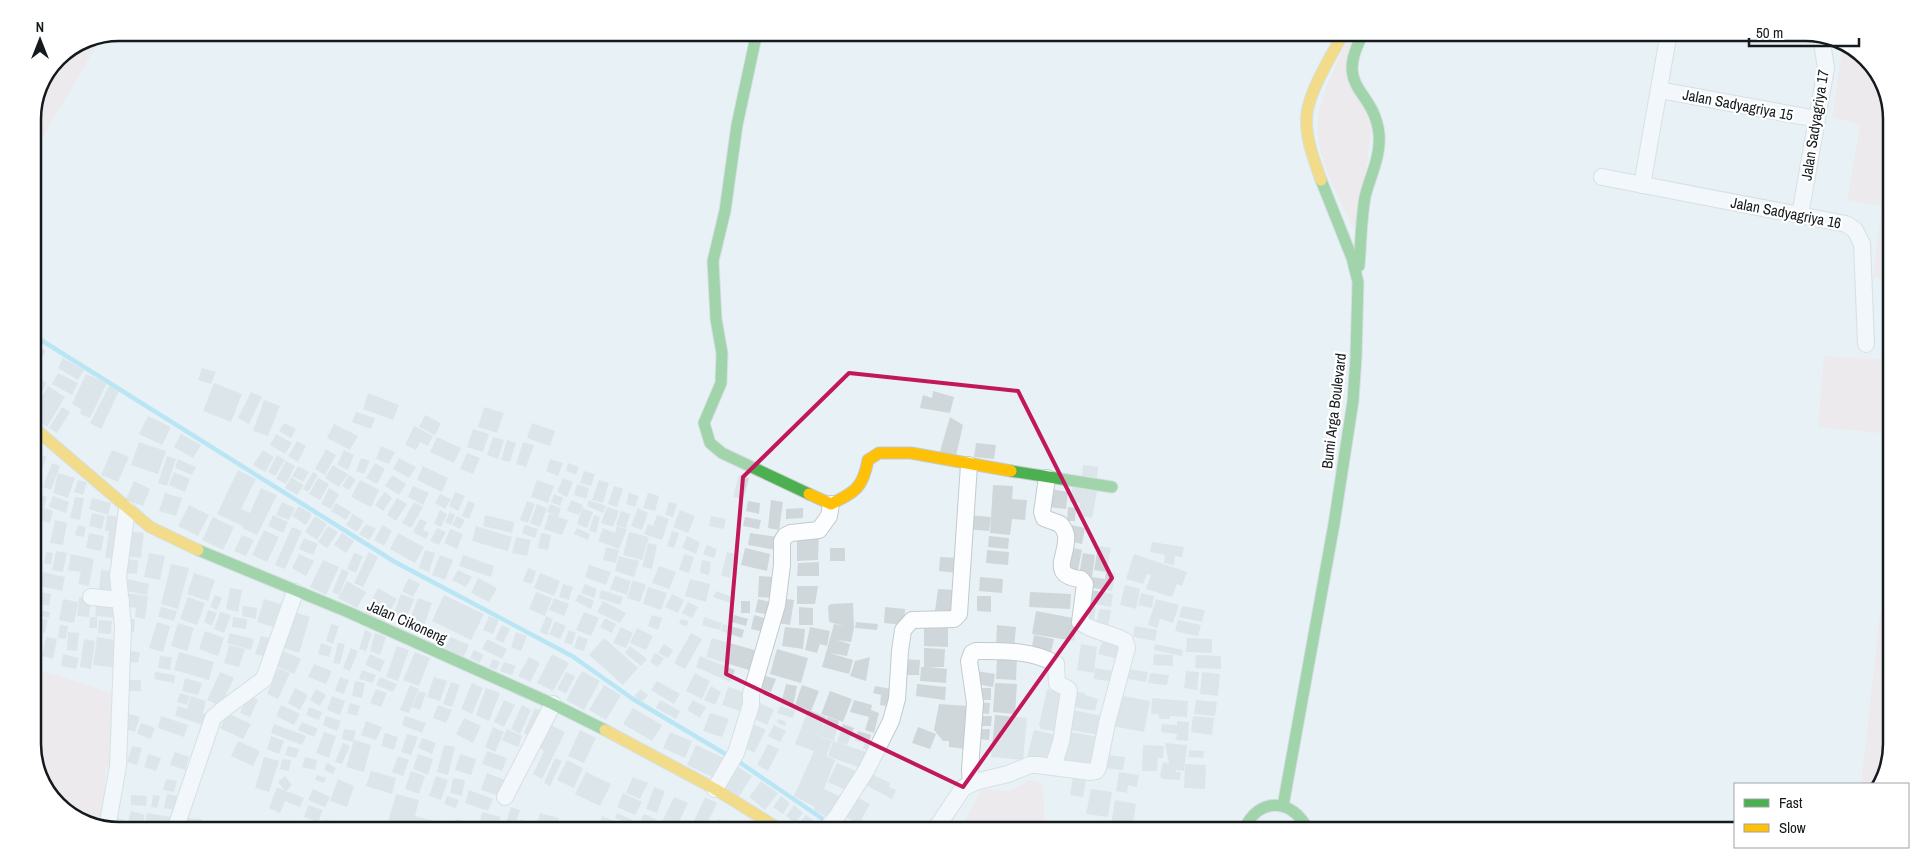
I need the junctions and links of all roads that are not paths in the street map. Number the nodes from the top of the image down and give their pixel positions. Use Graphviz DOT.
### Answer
graph roads {
  1 [pos="755,41"];
  2 [pos="1339,41"];
  3 [pos="1360,41"];
  4 [pos="1668,41"];
  5 [pos="1822,44"];
  6 [pos="1659,90"];
  7 [pos="1817,120"];
  8 [pos="1602,177"];
  9 [pos="1642,185"];
  10 [pos="1800,215"];
  11 [pos="1358,282"];
  12 [pos="1866,344"];
  13 [pos="41,434"];
  14 [pos="969,465"];
  15 [pos="1047,478"];
  16 [pos="1112,487"];
  17 [pos="831,504"];
  18 [pos="130,512"];
  19 [pos="295,592"];
  20 [pos="91,597"];
  21 [pos="121,600"];
  22 [pos="553,704"];
  23 [pos="1053,767"];
  24 [pos="971,784"];
  25 [pos="715,790"];
  26 [pos="505,797"];
  27 [pos="1283,806"];
  28 [pos="108,821"];
  29 [pos="178,822"];
  30 [pos="768,822"];
  31 [pos="832,822"];
  32 [pos="940,822"];
  33 [pos="1248,822"];
  34 [pos="1304,822"];
  1 -- 17 [label="street"];
  2 -- 11 [label="street, Bumi Arga Boulevard"];
  3 -- 11 [label="street"];
  4 -- 6 [label="street"];
  5 -- 7 [label="street, Jalan Sadyagriya 17"];
  6 -- 7 [label="street, Jalan Sadyagriya 15"];
  6 -- 9 [label="street"];
  7 -- 10 [label="street, Jalan Sadyagriya 17"];
  8 -- 9 [label="street, Jalan Sadyagriya 16"];
  9 -- 10 [label="street, Jalan Sadyagriya 16"];
  10 -- 12 [label="street, Jalan Sadyagriya 16"];
  11 -- 27 [label="street, Bumi Arga Boulevard"];
  13 -- 18 [label="street, Jalan Cikoneng"];
  14 -- 15 [label="street"];
  14 -- 17 [label="street"];
  14 -- 31 [label="street"];
  15 -- 16 [label="street"];
  15 -- 23 [label="street"];
  17 -- 25 [label="street"];
  18 -- 19 [label="street, Jalan Cikoneng"];
  18 -- 21 [label="street"];
  19 -- 22 [label="street, Jalan Cikoneng"];
  19 -- 29 [label="street"];
  20 -- 21 [label="street"];
  21 -- 28 [label="street"];
  22 -- 25 [label="street, Jalan Cikoneng"];
  22 -- 26 [label="street"];
  23 -- 24 [label="street"];
  23 -- 24 [label="street"];
  24 -- 32 [label="street"];
  25 -- 30 [label="street, Jalan Cikoneng"];
  27 -- 33 [label="street"];
  27 -- 34 [label="street"];
}
